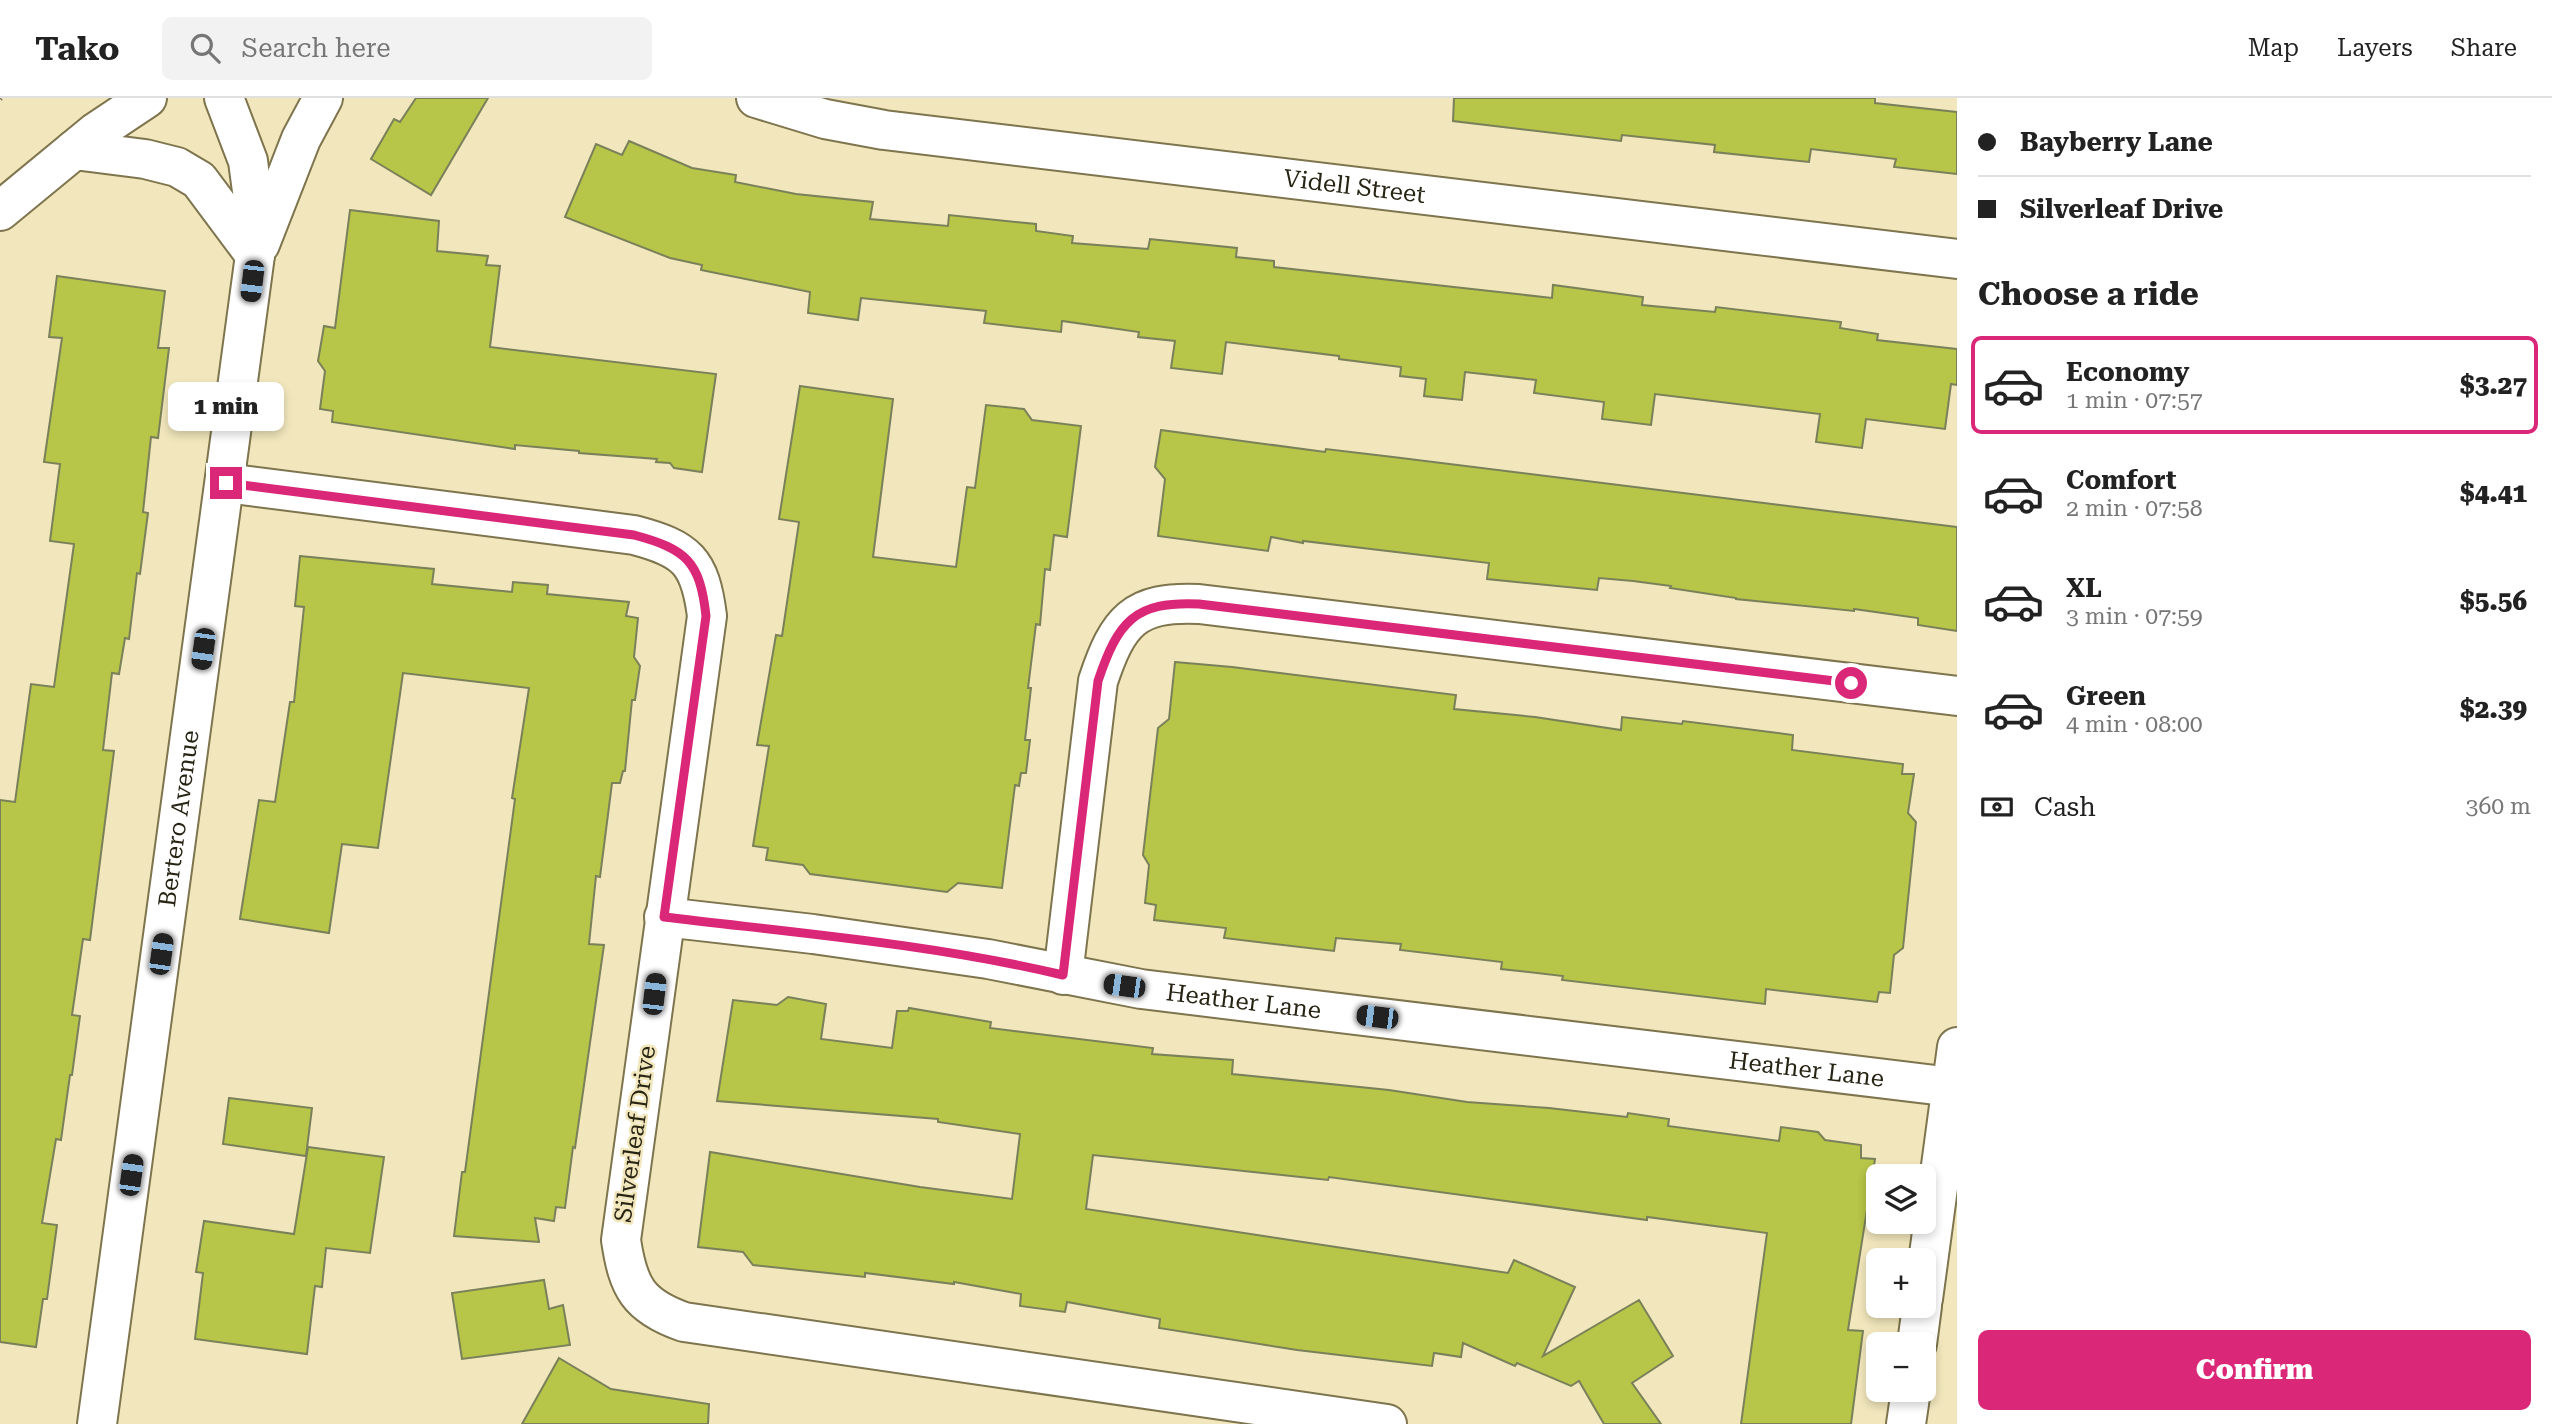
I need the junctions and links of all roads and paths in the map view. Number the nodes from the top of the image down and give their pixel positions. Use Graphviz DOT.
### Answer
graph roads {
  1 [pos="147,98"];
  2 [pos="223,98"];
  3 [pos="323,98"];
  4 [pos="756,98"];
  5 [pos="74,150"];
  6 [pos="0,211"];
  7 [pos="255,256"];
  8 [pos="1957,259"];
  9 [pos="226,483"];
  10 [pos="1957,696"];
  11 [pos="664,917"];
  12 [pos="1063,975"];
  13 [pos="1957,1047"];
  14 [pos="1952,1087"];
  15 [pos="1930,1248"];
  16 [pos="1909,1402"];
  17 [pos="97,1424"];
  18 [pos="1387,1424"];
  19 [pos="1906,1424"];
  1 -- 5 [label="street"];
  2 -- 7 [label="street, Bertero Avenue"];
  3 -- 7 [label="street, Bertero Avenue"];
  4 -- 8 [label="street, Videll Street"];
  5 -- 6 [label="street"];
  5 -- 7 [label="street"];
  7 -- 9 [label="street, Bertero Avenue"];
  9 -- 11 [label="street, Silverleaf Drive"];
  9 -- 17 [label="street, Bertero Avenue"];
  10 -- 12 [label="street"];
  11 -- 12 [label="street, Heather Lane"];
  11 -- 18 [label="street, Silverleaf Drive"];
  12 -- 14 [label="street, Heather Lane"];
  13 -- 14 [label="street"];
  14 -- 15 [label="street"];
  16 -- 19 [label="street"];
}
